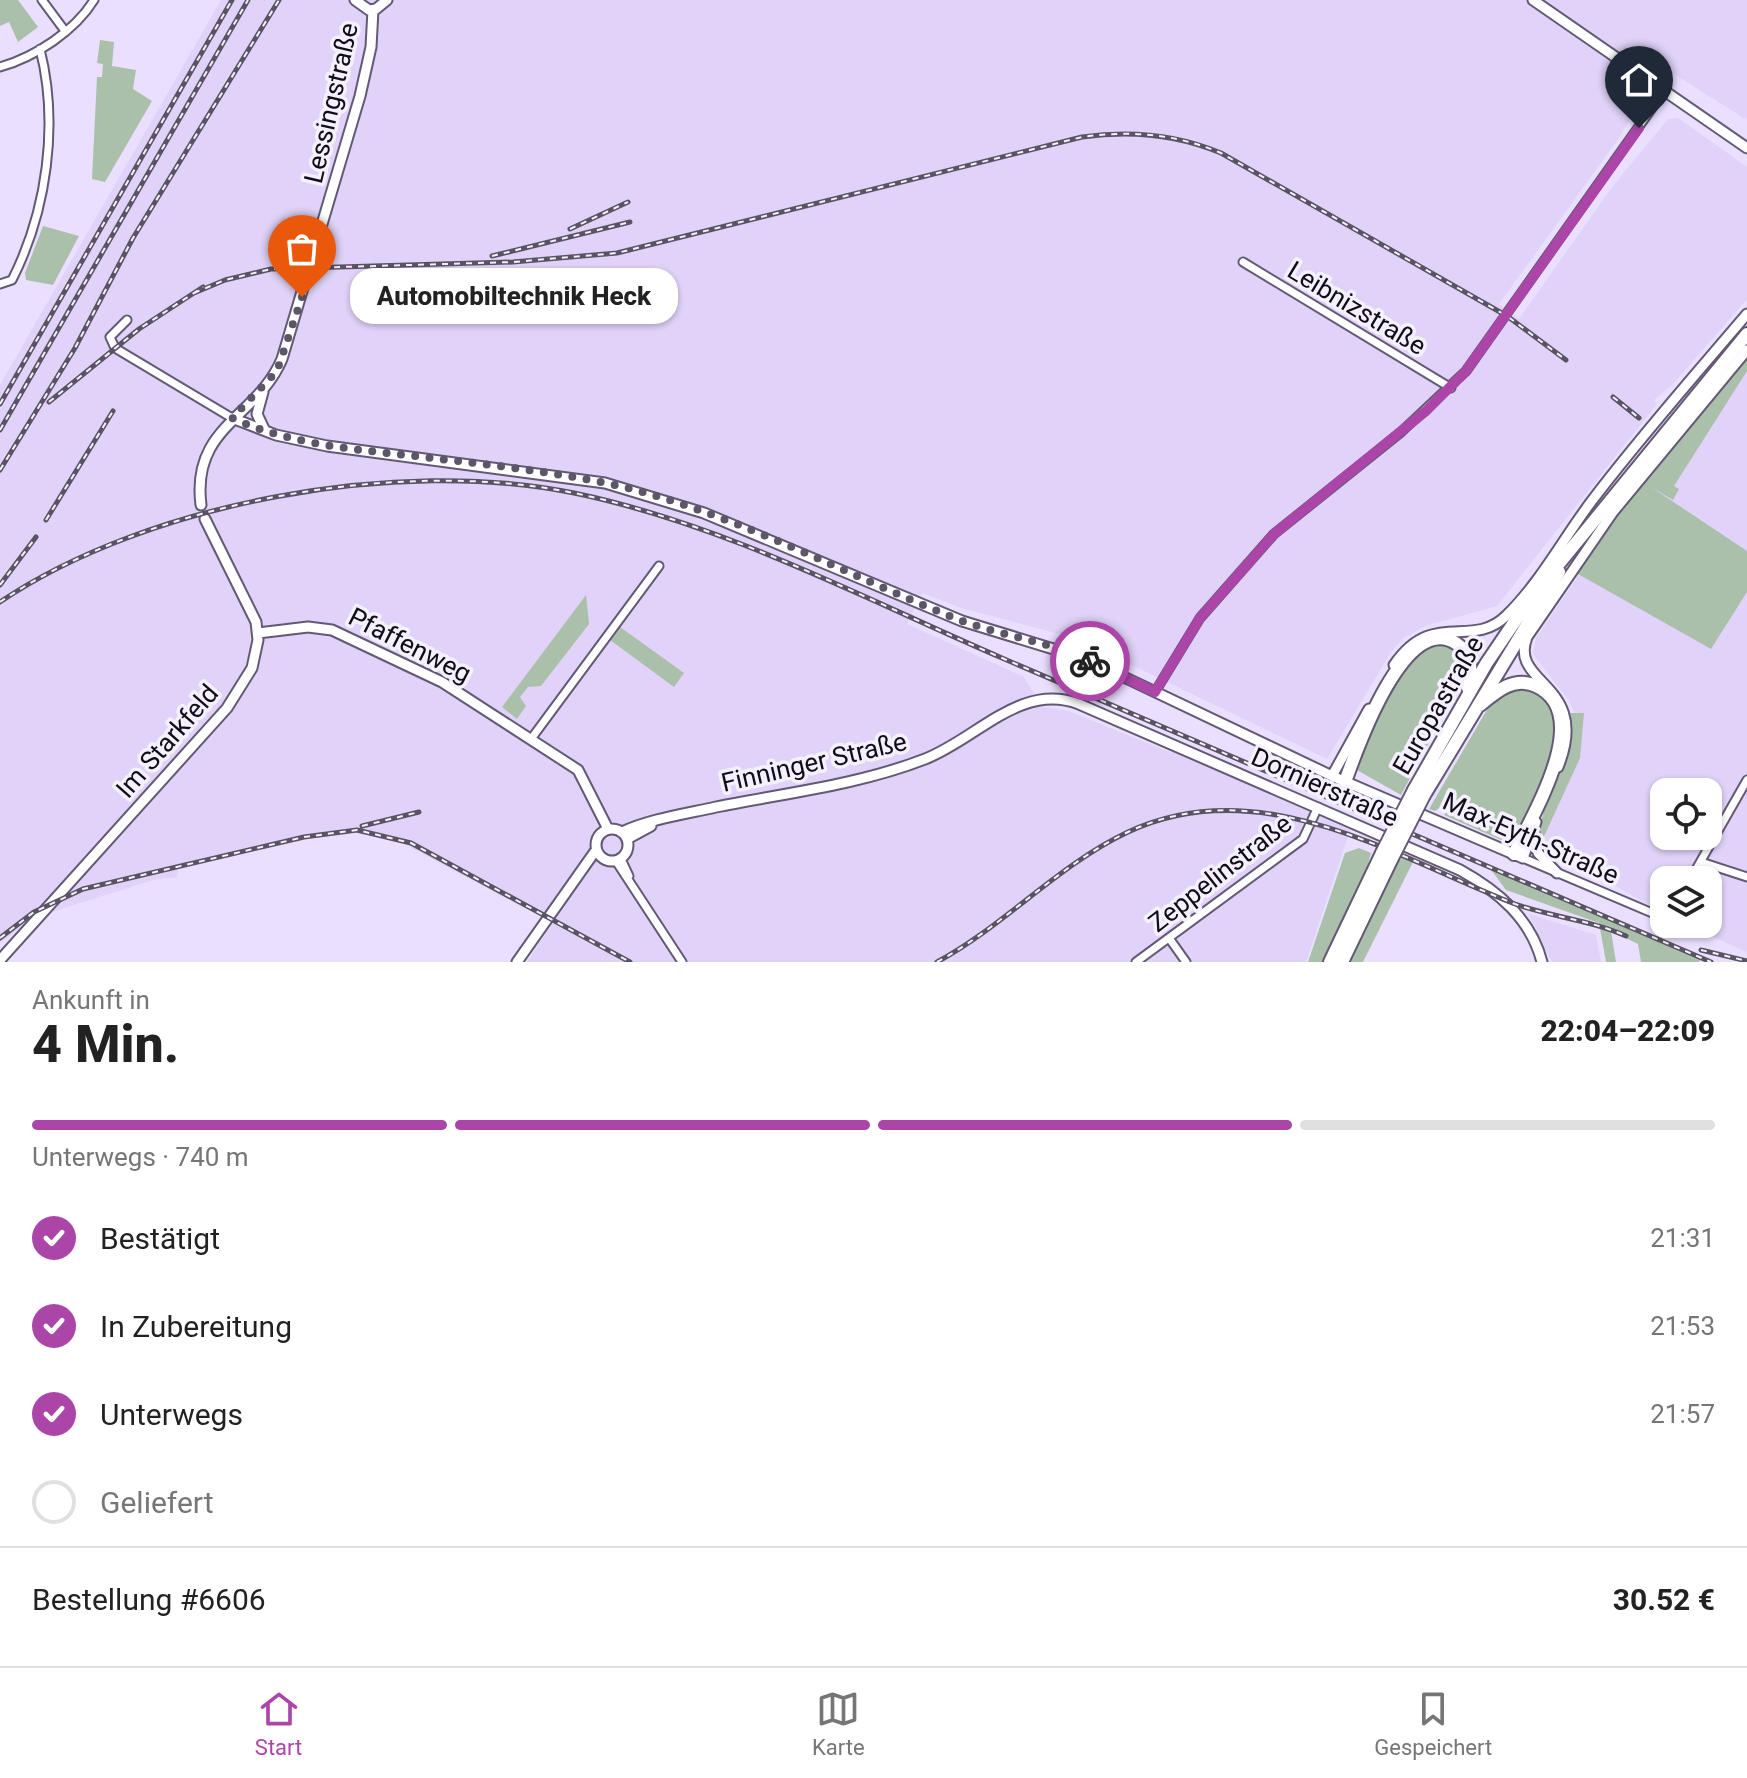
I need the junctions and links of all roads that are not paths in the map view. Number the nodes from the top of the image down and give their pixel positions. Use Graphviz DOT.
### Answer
graph roads {
  1 [pos="42,0"];
  2 [pos="94,0"];
  3 [pos="355,0"];
  4 [pos="387,0"];
  5 [pos="1533,0"];
  6 [pos="373,10"];
  7 [pos="65,31"];
  8 [pos="40,49"];
  9 [pos="0,67"];
  10 [pos="1664,91"];
  11 [pos="1747,148"];
  12 [pos="1243,262"];
  13 [pos="2,284"];
  14 [pos="1747,314"];
  15 [pos="127,320"];
  16 [pos="1747,334"];
  17 [pos="1742,347"];
  18 [pos="269,383"];
  19 [pos="1451,388"];
  20 [pos="232,418"];
  21 [pos="276,435"];
  22 [pos="1617,491"];
  23 [pos="201,505"];
  24 [pos="205,519"];
  25 [pos="659,566"];
  26 [pos="1532,586"];
  27 [pos="1549,601"];
  28 [pos="258,633"];
  29 [pos="1502,637"];
  30 [pos="1508,654"];
  31 [pos="1155,692"];
  32 [pos="1467,696"];
  33 [pos="1055,697"];
  34 [pos="1472,712"];
  35 [pos="531,739"];
  36 [pos="1332,776"];
  37 [pos="1747,780"];
  38 [pos="1345,782"];
  39 [pos="1419,793"];
  40 [pos="1318,807"];
  41 [pos="1534,828"];
  42 [pos="605,830"];
  43 [pos="624,835"];
  44 [pos="597,852"];
  45 [pos="1387,856"];
  46 [pos="1519,856"];
  47 [pos="618,860"];
  48 [pos="1701,862"];
  49 [pos="1699,866"];
  50 [pos="1557,873"];
  51 [pos="1747,877"];
  52 [pos="1650,912"];
  53 [pos="1169,938"];
  54 [pos="0,960"];
  55 [pos="517,962"];
  56 [pos="682,962"];
  57 [pos="1136,962"];
  58 [pos="1186,962"];
  59 [pos="1330,962"];
  60 [pos="1342,962"];
  61 [pos="1542,962"];
  1 -- 7 [label="street"];
  2 -- 7 [label="street"];
  3 -- 6 [label="street, Lessingstraße"];
  4 -- 6 [label="street, Lessingstraße"];
  5 -- 10 [label="street"];
  6 -- 18 [label="street, Lessingstraße"];
  7 -- 8 [label="street"];
  8 -- 9 [label="street"];
  8 -- 13 [label="street"];
  10 -- 11 [label="street"];
  10 -- 19 [label="street"];
  12 -- 19 [label="street, Leibnizstraße"];
  14 -- 26 [label="street"];
  15 -- 20 [label="street, Max-Eyth-Straße"];
  16 -- 17 [label="highway, Europastraße"];
  17 -- 22 [label="highway, Europastraße"];
  17 -- 27 [label="street, Europastraße"];
  18 -- 20 [label="street, Lessingstraße"];
  18 -- 21 [label="street"];
  19 -- 31 [label="street"];
  20 -- 21 [label="street, Max-Eyth-Straße"];
  20 -- 23 [label="street"];
  21 -- 31 [label="street, Max-Eyth-Straße"];
  22 -- 29 [label="highway, Europastraße"];
  22 -- 30 [label="highway, Europastraße"];
  24 -- 28 [label="street, Im Starkfeld"];
  25 -- 35 [label="street"];
  26 -- 29 [label="highway"];
  26 -- 36 [label="street"];
  27 -- 30 [label="highway"];
  27 -- 41 [label="street, Europastraße"];
  28 -- 35 [label="street, Pfaffenweg"];
  28 -- 54 [label="street, Im Starkfeld"];
  29 -- 32 [label="highway, Europastraße"];
  30 -- 34 [label="highway, Europastraße"];
  31 -- 36 [label="street, Max-Eyth-Straße"];
  32 -- 38 [label="highway"];
  32 -- 39 [label="highway, Europastraße"];
  33 -- 40 [label="street, Dornierstraße"];
  33 -- 43 [label="street, Finninger Straße"];
  34 -- 39 [label="highway, Europastraße"];
  34 -- 46 [label="highway"];
  35 -- 42 [label="street, Pfaffenweg"];
  36 -- 38 [label="street, Max-Eyth-Straße"];
  37 -- 48 [label="street"];
  38 -- 46 [label="street, Max-Eyth-Straße"];
  39 -- 45 [label="highway, Europastraße, bridge"];
  40 -- 53 [label="street, Zeppelinstraße"];
  40 -- 61 [label="street, Dornierstraße"];
  41 -- 46 [label="street"];
  41 -- 50 [label="street"];
  42 -- 43 [label="street, Finninger Straße"];
  42 -- 44 [label="street"];
  43 -- 47 [label="street"];
  44 -- 47 [label="street"];
  44 -- 55 [label="street"];
  45 -- 59 [label="highway, Europastraße"];
  45 -- 60 [label="highway, Europastraße"];
  46 -- 50 [label="street, Max-Eyth-Straße"];
  47 -- 56 [label="street"];
  48 -- 49 [label="street"];
  48 -- 51 [label="street"];
  50 -- 52 [label="street, Max-Eyth-Straße"];
  53 -- 57 [label="street, Zeppelinstraße"];
  53 -- 58 [label="street"];
}
